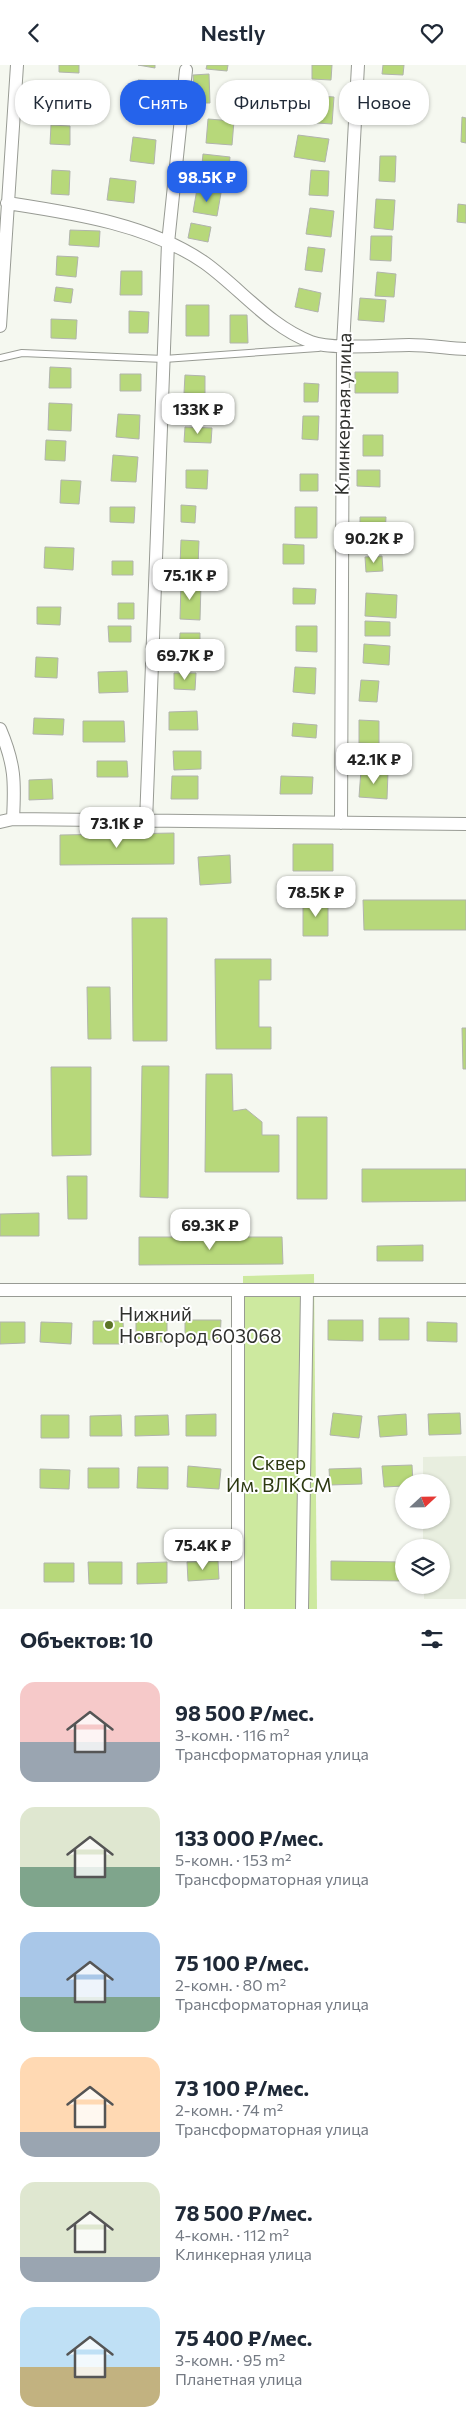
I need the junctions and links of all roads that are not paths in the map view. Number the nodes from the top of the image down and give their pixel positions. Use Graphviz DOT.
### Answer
graph roads {
  1 [pos="17,65"];
  2 [pos="358,65"];
  3 [pos="186,69"];
  4 [pos="7,203"];
  5 [pos="168,243"];
  6 [pos="0,327"];
  7 [pos="343,346"];
  8 [pos="466,349"];
  9 [pos="0,358"];
  10 [pos="164,359"];
  11 [pos="0,729"];
  12 [pos="6,820"];
  13 [pos="146,822"];
  14 [pos="341,823"];
  15 [pos="466,824"];
  16 [pos="0,1290"];
  17 [pos="238,1290"];
  18 [pos="466,1290"];
  19 [pos="307,1291"];
  20 [pos="238,1609"];
  21 [pos="302,1609"];
  1 -- 4 [label="street"];
  2 -- 7 [label="street, Клинкерная улица"];
  3 -- 5 [label="street"];
  4 -- 5 [label="street"];
  4 -- 6 [label="street"];
  5 -- 7 [label="street"];
  5 -- 10 [label="street"];
  7 -- 8 [label="street"];
  7 -- 10 [label="lane"];
  7 -- 14 [label="street, Клинкерная улица"];
  9 -- 10 [label="lane"];
  10 -- 13 [label="street"];
  11 -- 12 [label="street"];
  12 -- 13 [label="street"];
  13 -- 14 [label="street"];
  14 -- 15 [label="street"];
  16 -- 17 [label="street"];
  17 -- 19 [label="street"];
  17 -- 20 [label="street"];
  18 -- 19 [label="street"];
  19 -- 21 [label="street"];
}
